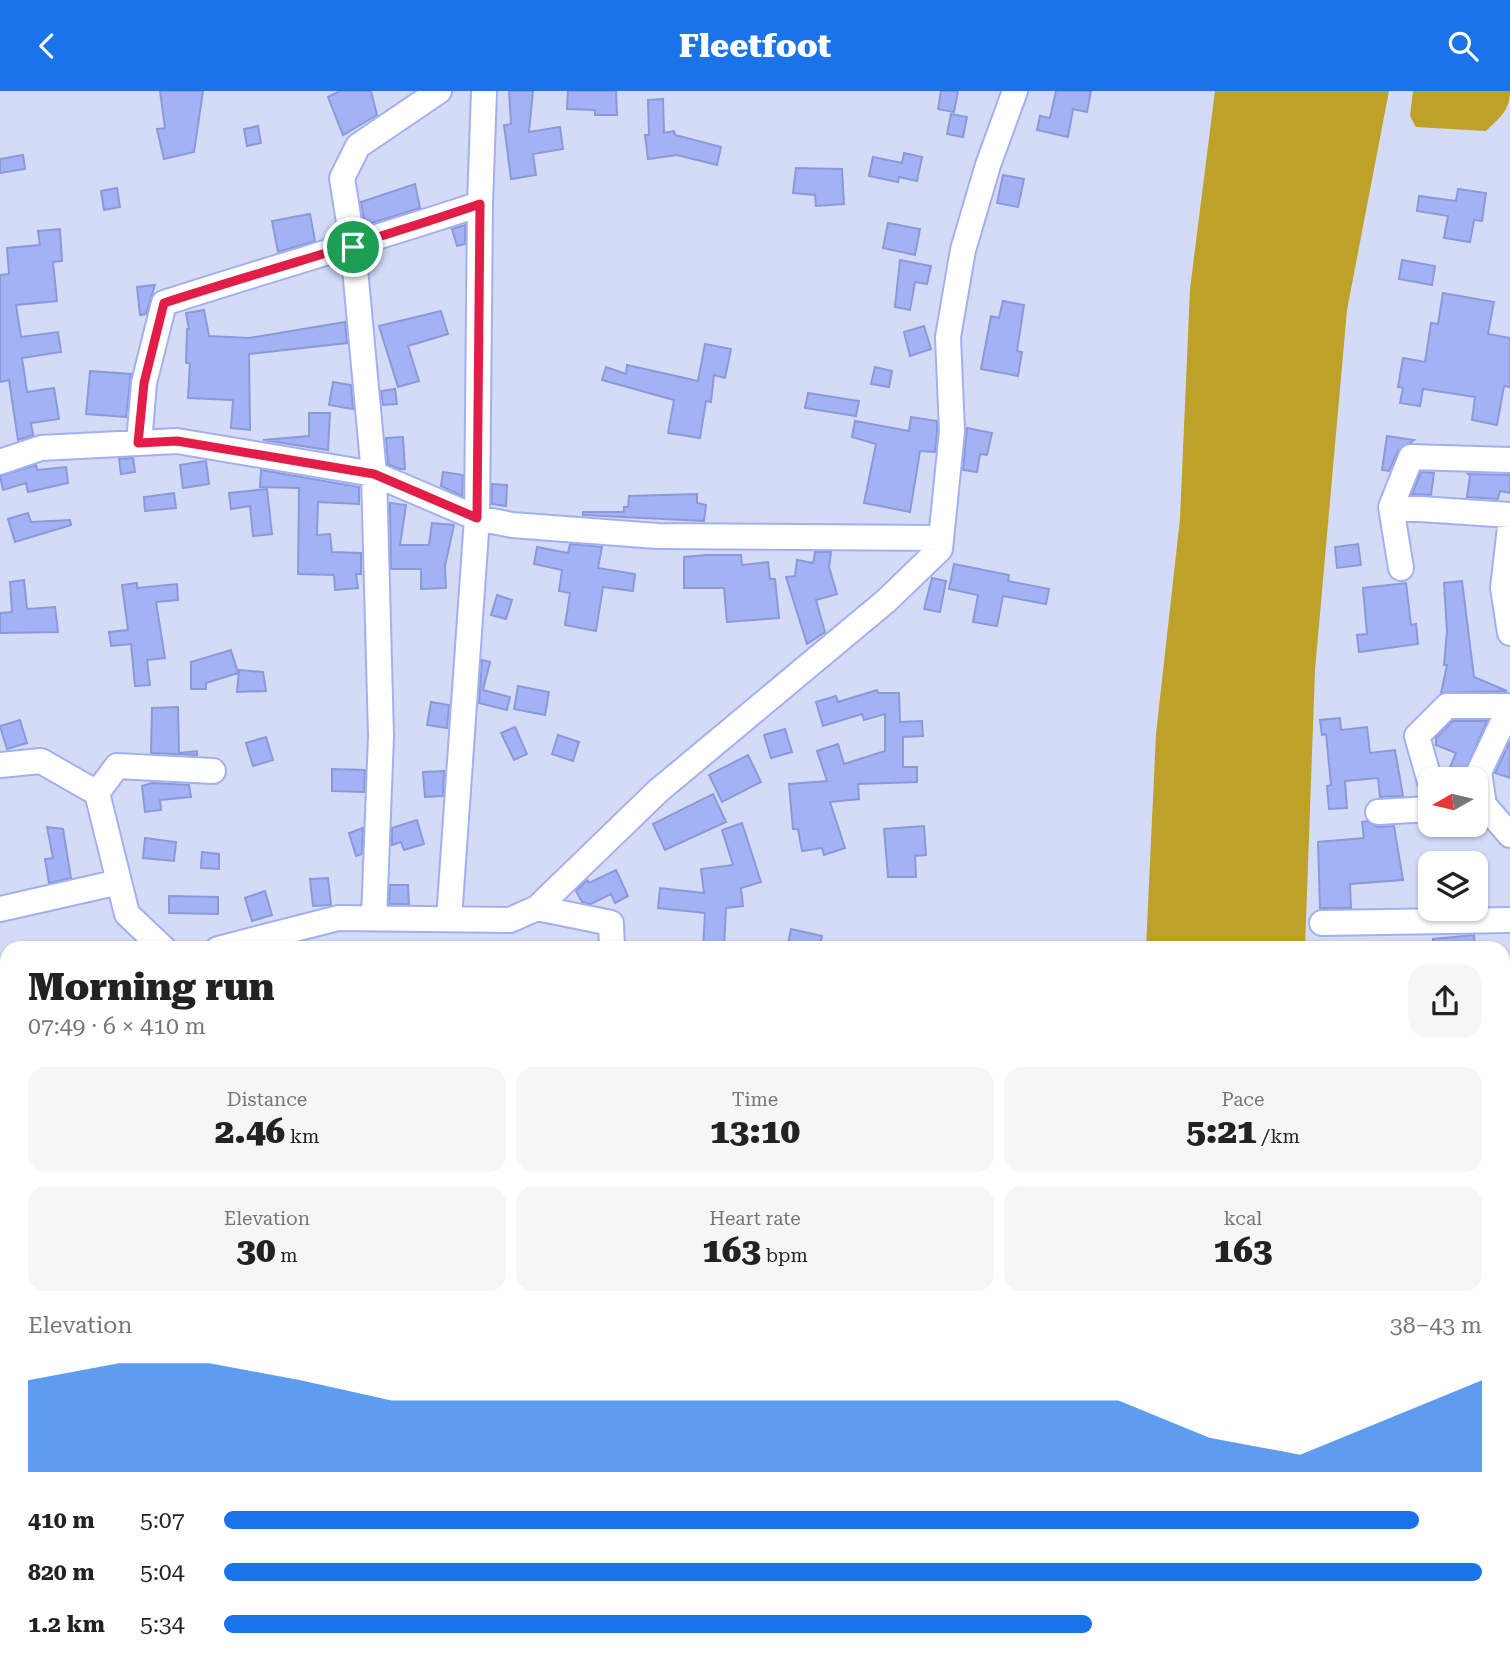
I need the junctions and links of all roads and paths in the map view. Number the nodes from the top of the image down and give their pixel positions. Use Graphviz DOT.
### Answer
graph roads {
  1 [pos="439,91"];
  2 [pos="484,91"];
  3 [pos="1015,91"];
  4 [pos="480,204"];
  5 [pos="353,247"];
  6 [pos="138,443"];
  7 [pos="1510,460"];
  8 [pos="0,462"];
  9 [pos="374,474"];
  10 [pos="1391,507"];
  11 [pos="1510,515"];
  12 [pos="477,518"];
  13 [pos="1510,527"];
  14 [pos="941,538"];
  15 [pos="1401,568"];
  16 [pos="1506,588"];
  17 [pos="1510,632"];
  18 [pos="1510,706"];
  19 [pos="0,765"];
  20 [pos="1426,767"];
  21 [pos="1481,767"];
  22 [pos="213,771"];
  23 [pos="97,793"];
  24 [pos="1418,810"];
  25 [pos="1378,812"];
  26 [pos="1488,813"];
  27 [pos="1510,835"];
  28 [pos="119,882"];
  29 [pos="537,908"];
  30 [pos="0,909"];
  31 [pos="374,918"];
  32 [pos="449,919"];
  33 [pos="1510,920"];
  34 [pos="1322,923"];
  35 [pos="156,941"];
  36 [pos="249,941"];
  37 [pos="612,941"];
  1 -- 5 [label="street"];
  2 -- 4 [label="street"];
  3 -- 14 [label="street"];
  4 -- 5 [label="street"];
  4 -- 12 [label="street"];
  5 -- 6 [label="street"];
  5 -- 9 [label="street"];
  6 -- 8 [label="street"];
  6 -- 9 [label="street"];
  7 -- 10 [label="street"];
  9 -- 12 [label="street"];
  9 -- 31 [label="street"];
  10 -- 11 [label="street"];
  10 -- 15 [label="street"];
  12 -- 14 [label="street"];
  12 -- 32 [label="street"];
  13 -- 16 [label="street"];
  14 -- 29 [label="street"];
  16 -- 17 [label="street"];
  18 -- 20 [label="street"];
  18 -- 21 [label="street"];
  19 -- 23 [label="street"];
  22 -- 23 [label="street"];
  23 -- 28 [label="street"];
  24 -- 25 [label="street"];
  26 -- 27 [label="street"];
  28 -- 30 [label="street"];
  28 -- 35 [label="street"];
  29 -- 32 [label="street"];
  29 -- 37 [label="street"];
  31 -- 32 [label="street"];
  31 -- 36 [label="street"];
  33 -- 34 [label="street"];
}
